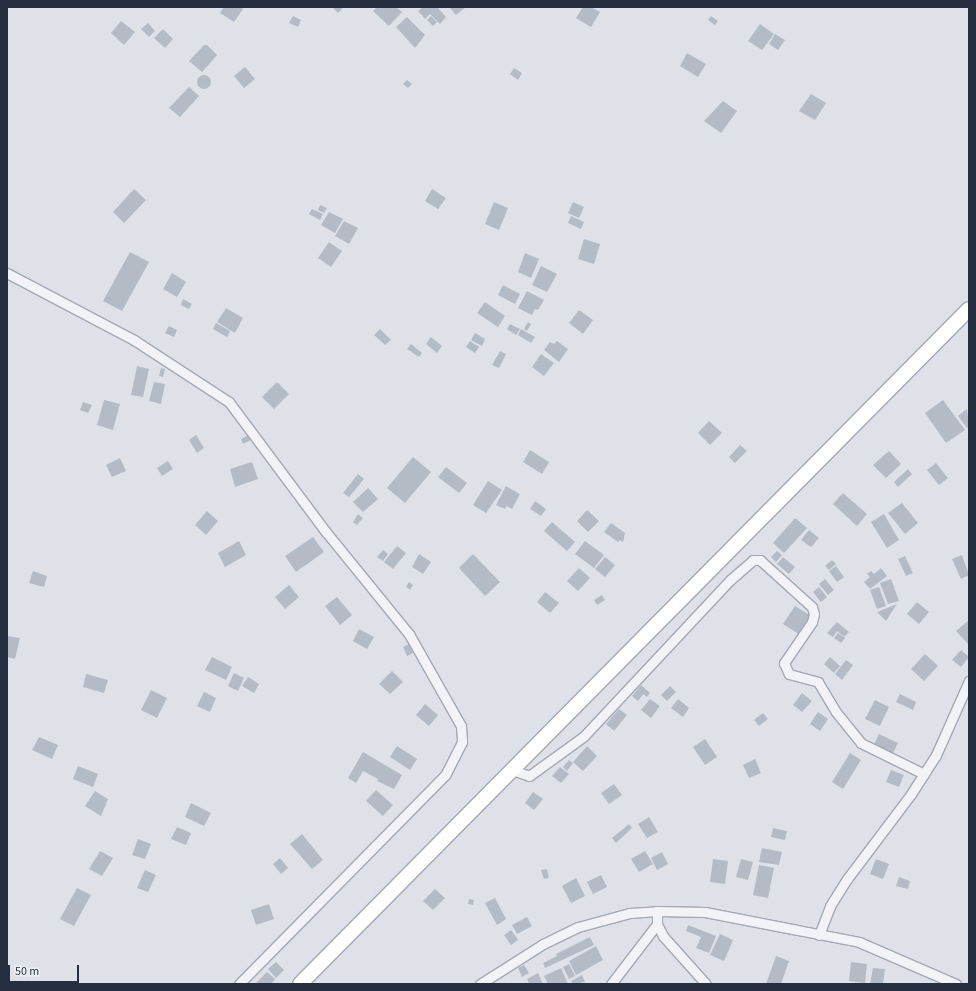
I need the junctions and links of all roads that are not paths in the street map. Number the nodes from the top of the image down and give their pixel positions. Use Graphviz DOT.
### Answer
graph roads {
  1 [pos="7,273"];
  2 [pos="969,309"];
  3 [pos="969,681"];
  4 [pos="512,770"];
  5 [pos="924,774"];
  6 [pos="657,911"];
  7 [pos="657,924"];
  8 [pos="819,935"];
  9 [pos="239,984"];
  10 [pos="300,984"];
  11 [pos="480,984"];
  12 [pos="611,984"];
  13 [pos="706,984"];
  14 [pos="956,984"];
  1 -- 9 [label="street"];
  2 -- 4 [label="main road"];
  3 -- 5 [label="street"];
  4 -- 5 [label="street"];
  4 -- 10 [label="main road"];
  5 -- 8 [label="street"];
  6 -- 7 [label="street"];
  6 -- 8 [label="street"];
  6 -- 11 [label="street"];
  7 -- 12 [label="street"];
  7 -- 13 [label="street"];
  8 -- 14 [label="street"];
}
